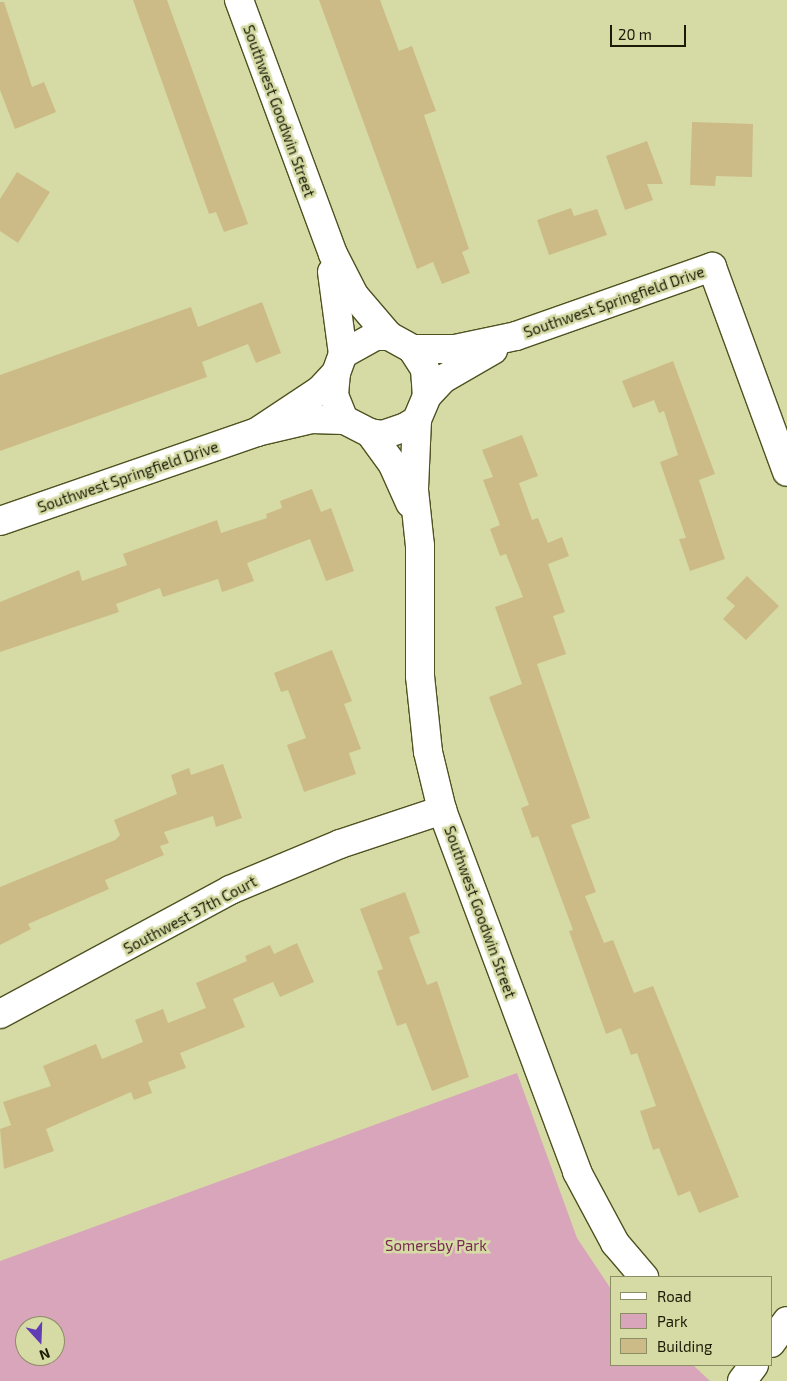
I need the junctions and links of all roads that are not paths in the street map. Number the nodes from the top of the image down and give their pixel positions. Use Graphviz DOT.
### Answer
graph roads {
  1 [pos="239,0"];
  2 [pos="320,223"];
  3 [pos="389,336"];
  4 [pos="516,336"];
  5 [pos="412,350"];
  6 [pos="340,364"];
  7 [pos="422,408"];
  8 [pos="344,420"];
  9 [pos="257,432"];
  10 [pos="370,433"];
  11 [pos="787,472"];
  12 [pos="416,517"];
  13 [pos="0,521"];
  14 [pos="442,810"];
  15 [pos="0,1014"];
  16 [pos="643,1276"];
  17 [pos="787,1321"];
  18 [pos="772,1341"];
  1 -- 2 [label="street, Southwest Goodwin Street"];
  2 -- 3 [label="street, Southwest Goodwin Street"];
  2 -- 6 [label="street, Southwest Goodwin Street"];
  3 -- 5 [label="street"];
  3 -- 6 [label="street"];
  4 -- 5 [label="street, Southwest Springfield Drive"];
  4 -- 7 [label="street, Southwest Springfield Drive"];
  4 -- 11 [label="street, Southwest Springfield Drive"];
  5 -- 7 [label="street"];
  6 -- 8 [label="street"];
  6 -- 9 [label="street, Southwest Springfield Drive"];
  7 -- 10 [label="street"];
  7 -- 12 [label="street, Southwest Goodwin Street"];
  8 -- 9 [label="street, Southwest Springfield Drive"];
  8 -- 10 [label="street"];
  9 -- 13 [label="street, Southwest Springfield Drive"];
  10 -- 12 [label="street, Southwest Goodwin Street"];
  12 -- 14 [label="street, Southwest Goodwin Street"];
  14 -- 15 [label="street, Southwest 37th Court"];
  14 -- 16 [label="street, Southwest Goodwin Street"];
  17 -- 18 [label="street"];
}
